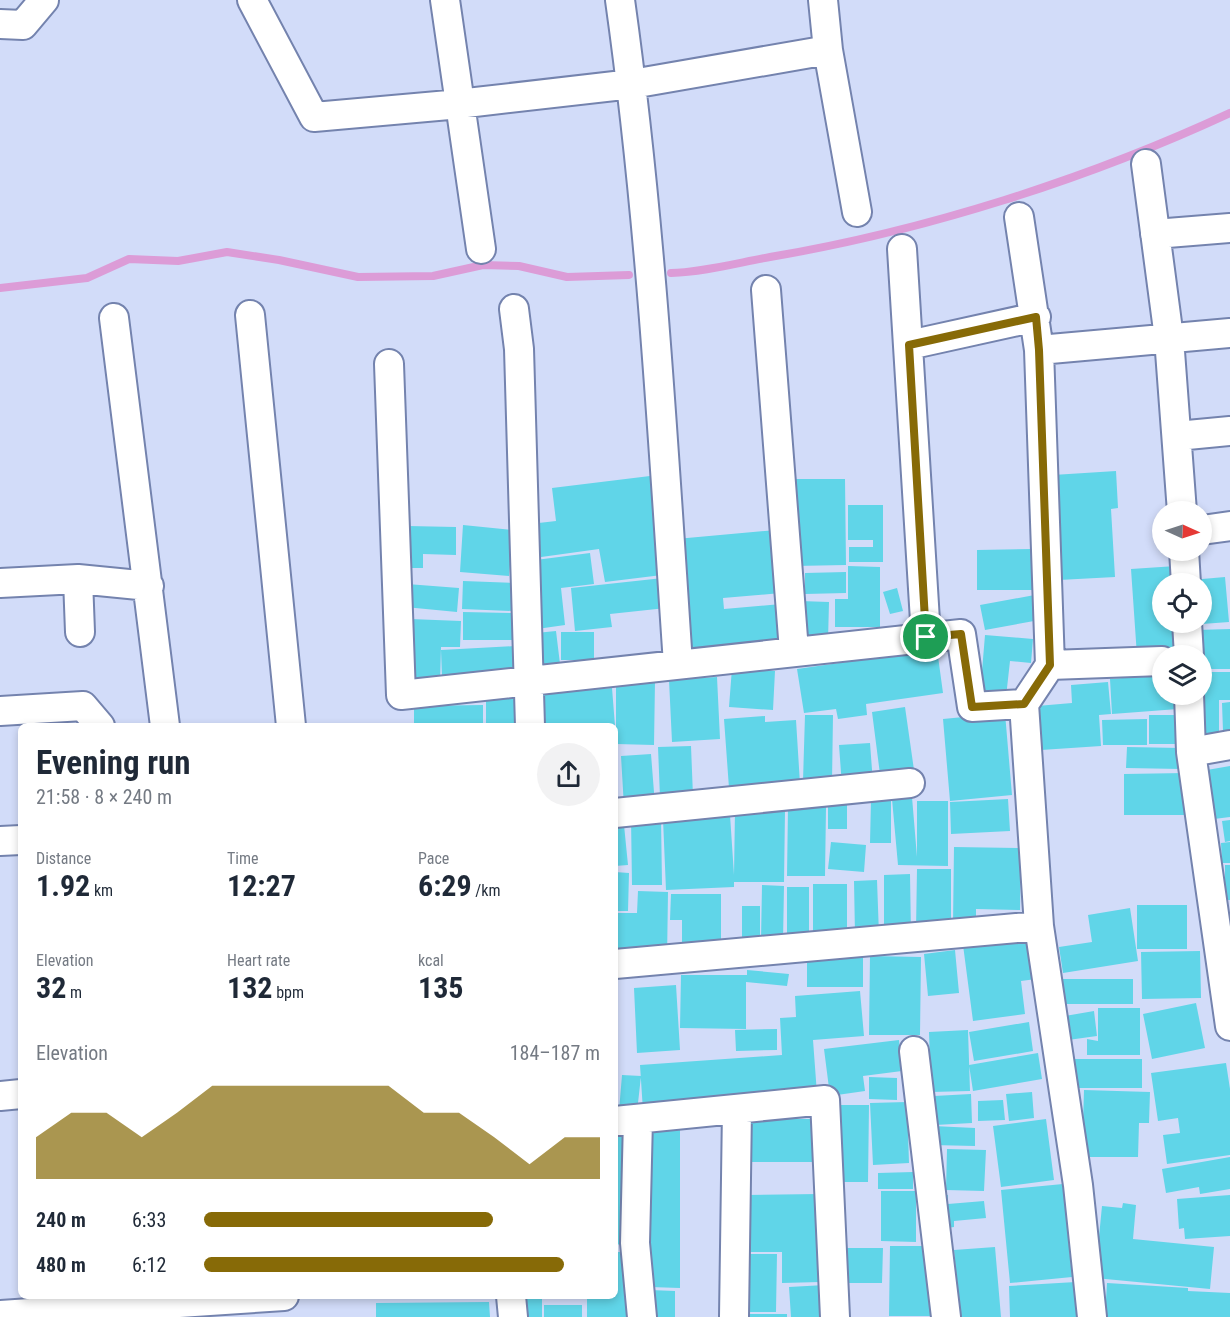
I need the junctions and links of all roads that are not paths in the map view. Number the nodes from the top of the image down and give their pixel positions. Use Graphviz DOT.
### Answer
graph roads {
  1 [pos="44,0"];
  2 [pos="252,0"];
  3 [pos="446,0"];
  4 [pos="620,0"];
  5 [pos="823,0"];
  6 [pos="0,24"];
  7 [pos="828,50"];
  8 [pos="632,84"];
  9 [pos="460,103"];
  10 [pos="1146,164"];
  11 [pos="857,212"];
  12 [pos="1019,217"];
  13 [pos="1230,228"];
  14 [pos="1155,234"];
  15 [pos="481,249"];
  16 [pos="902,249"];
  17 [pos="766,290"];
  18 [pos="514,309"];
  19 [pos="250,315"];
  20 [pos="1036,317"];
  21 [pos="114,318"];
  22 [pos="1230,333"];
  23 [pos="1169,338"];
  24 [pos="909,345"];
  25 [pos="1039,350"];
  26 [pos="389,364"];
  27 [pos="1230,431"];
  28 [pos="1177,436"];
  29 [pos="1181,501"];
  30 [pos="1230,526"];
  31 [pos="1212,529"];
  32 [pos="78,579"];
  33 [pos="0,584"];
  34 [pos="149,586"];
  35 [pos="80,632"];
  36 [pos="926,637"];
  37 [pos="794,651"];
  38 [pos="1152,662"];
  39 [pos="678,664"];
  40 [pos="1050,665"];
  41 [pos="528,680"];
  42 [pos="1024,704"];
  43 [pos="1189,705"];
  44 [pos="0,711"];
  45 [pos="97,723"];
  46 [pos="165,723"];
  47 [pos="291,723"];
  48 [pos="530,723"];
  49 [pos="1230,745"];
  50 [pos="1191,752"];
  51 [pos="910,783"];
  52 [pos="618,813"];
  53 [pos="18,840"];
  54 [pos="0,841"];
  55 [pos="1221,915"];
  56 [pos="1040,926"];
  57 [pos="618,964"];
  58 [pos="1230,1026"];
  59 [pos="914,1051"];
  60 [pos="18,1094"];
  61 [pos="0,1096"];
  62 [pos="737,1109"];
  63 [pos="627,1120"];
  64 [pos="239,1299"];
  65 [pos="511,1299"];
  66 [pos="0,1315"];
  67 [pos="513,1317"];
  68 [pos="642,1317"];
  69 [pos="734,1317"];
  70 [pos="835,1317"];
  71 [pos="946,1317"];
  72 [pos="1092,1317"];
  1 -- 6 [label="street"];
  2 -- 9 [label="street"];
  3 -- 9 [label="street"];
  4 -- 8 [label="street"];
  5 -- 7 [label="street"];
  7 -- 8 [label="street"];
  7 -- 11 [label="street"];
  8 -- 9 [label="street"];
  8 -- 39 [label="street"];
  9 -- 15 [label="street"];
  10 -- 14 [label="street"];
  12 -- 20 [label="street"];
  13 -- 14 [label="street"];
  14 -- 23 [label="street"];
  16 -- 24 [label="street"];
  17 -- 37 [label="street"];
  18 -- 41 [label="street"];
  19 -- 47 [label="street"];
  20 -- 24 [label="street"];
  20 -- 25 [label="street"];
  21 -- 34 [label="street"];
  22 -- 23 [label="street"];
  23 -- 25 [label="street"];
  23 -- 28 [label="street"];
  24 -- 36 [label="street"];
  25 -- 40 [label="street"];
  26 -- 41 [label="street"];
  27 -- 28 [label="street"];
  28 -- 29 [label="street"];
  30 -- 31 [label="street"];
  32 -- 33 [label="street"];
  32 -- 34 [label="street"];
  32 -- 35 [label="street"];
  34 -- 46 [label="street"];
  36 -- 37 [label="street"];
  36 -- 42 [label="street"];
  37 -- 39 [label="street"];
  38 -- 40 [label="street"];
  39 -- 41 [label="street"];
  40 -- 42 [label="street"];
  41 -- 48 [label="street"];
  42 -- 56 [label="street"];
  43 -- 50 [label="street"];
  44 -- 45 [label="street"];
  49 -- 50 [label="street"];
  50 -- 55 [label="street"];
  51 -- 52 [label="street"];
  53 -- 54 [label="street"];
  55 -- 58 [label="street"];
  56 -- 57 [label="street"];
  56 -- 72 [label="street"];
  59 -- 71 [label="street"];
  60 -- 61 [label="street"];
  62 -- 63 [label="street"];
  62 -- 69 [label="street"];
  62 -- 70 [label="street"];
  63 -- 68 [label="street"];
  64 -- 66 [label="street"];
  65 -- 67 [label="street"];
}
